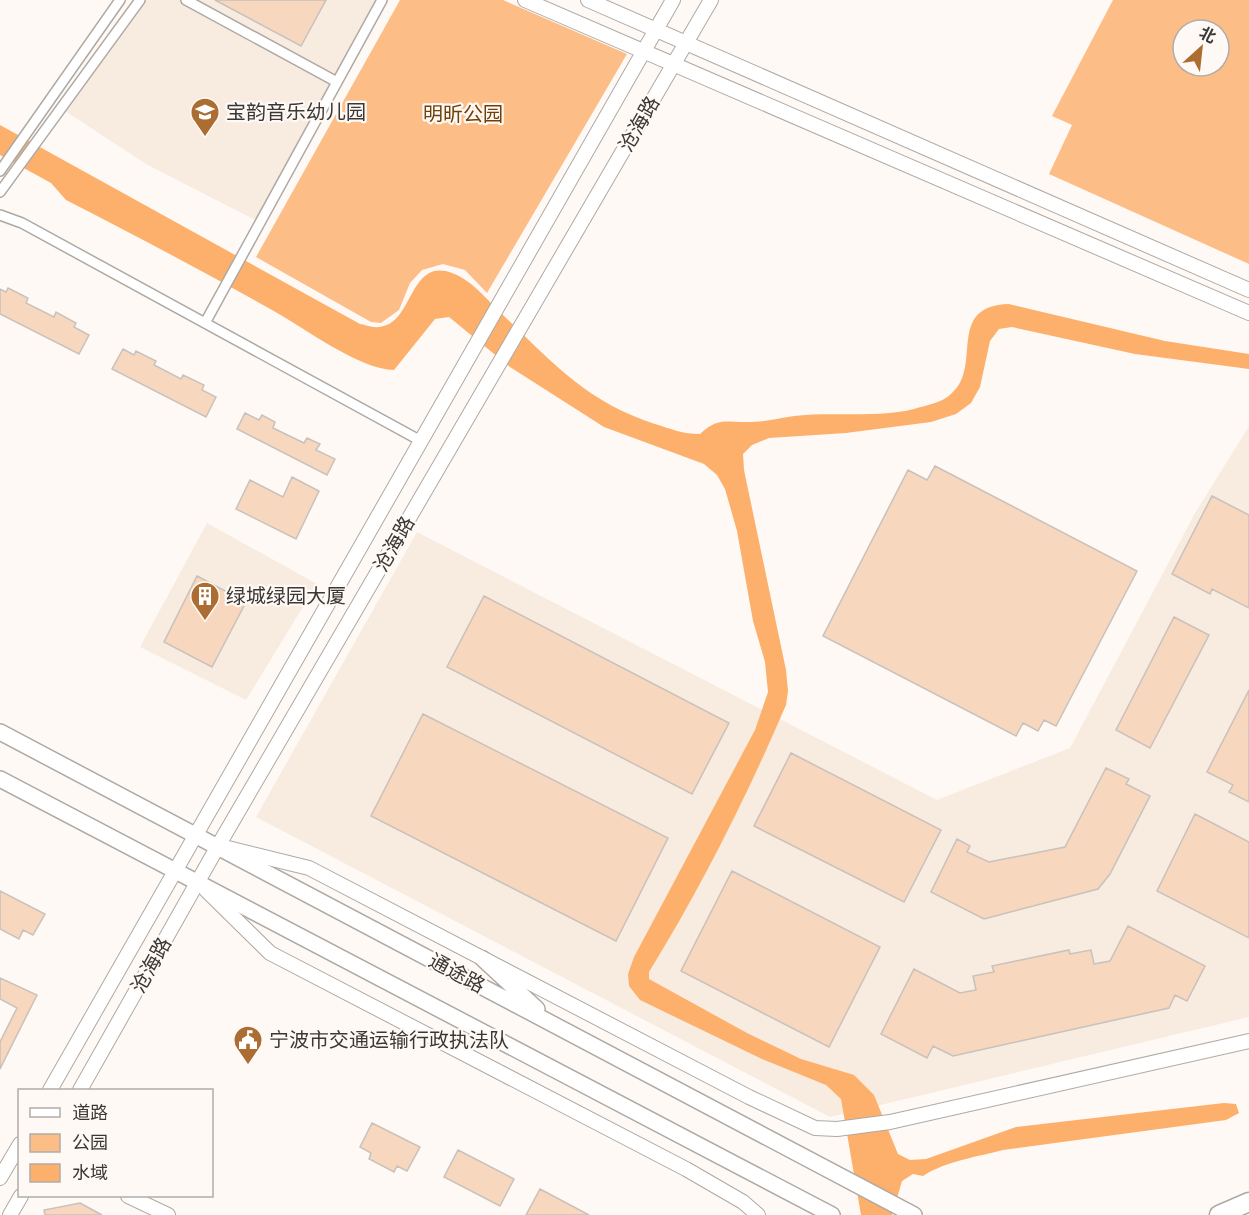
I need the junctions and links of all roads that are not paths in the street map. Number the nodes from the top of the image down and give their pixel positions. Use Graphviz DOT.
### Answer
graph roads {
  1 [pos="120,0"];
  2 [pos="140,0"];
  3 [pos="186,0"];
  4 [pos="382,0"];
  5 [pos="525,0"];
  6 [pos="588,0"];
  7 [pos="673,0"];
  8 [pos="711,0"];
  9 [pos="656,29"];
  10 [pos="687,42"];
  11 [pos="643,52"];
  12 [pos="673,66"];
  13 [pos="337,82"];
  14 [pos="0,171"];
  15 [pos="0,192"];
  16 [pos="0,216"];
  17 [pos="1249,290"];
  18 [pos="1249,313"];
  19 [pos="205,323"];
  20 [pos="421,441"];
  21 [pos="0,732"];
  22 [pos="0,779"];
  23 [pos="196,834"];
  24 [pos="218,846"];
  25 [pos="176,870"];
  26 [pos="198,882"];
  27 [pos="483,958"];
  28 [pos="553,1023"];
  29 [pos="1249,1041"];
  30 [pos="51,1089"];
  31 [pos="81,1089"];
  32 [pos="18,1147"];
  33 [pos="0,1178"];
  34 [pos="20,1197"];
  35 [pos="130,1197"];
  36 [pos="1249,1202"];
  37 [pos="1249,1210"];
  38 [pos="10,1215"];
  39 [pos="168,1215"];
  40 [pos="758,1215"];
  41 [pos="832,1215"];
  42 [pos="914,1215"];
  43 [pos="1219,1215"];
  44 [pos="1245,1215"];
  1 -- 14 [label="street"];
  2 -- 15 [label="street"];
  3 -- 13 [label="street"];
  4 -- 13 [label="street"];
  5 -- 11 [label="main road"];
  6 -- 9 [label="main road"];
  7 -- 9 [label="main road, 沧海路"];
  8 -- 10 [label="main road, 沧海路"];
  9 -- 10 [label="main road"];
  9 -- 11 [label="main road, 沧海路"];
  10 -- 12 [label="main road, 沧海路"];
  10 -- 17 [label="main road"];
  11 -- 12 [label="main road"];
  11 -- 20 [label="main road, 沧海路"];
  12 -- 18 [label="main road"];
  12 -- 24 [label="main road, 沧海路"];
  13 -- 19 [label="street"];
  16 -- 19 [label="street"];
  19 -- 20 [label="street"];
  20 -- 23 [label="main road, 沧海路"];
  21 -- 23 [label="main road, 通途路"];
  22 -- 25 [label="main road, 通途路"];
  23 -- 24 [label="main road, 通途路"];
  23 -- 25 [label="main road, 沧海路"];
  24 -- 26 [label="main road, 沧海路"];
  24 -- 27 [label="main road"];
  24 -- 28 [label="main road, 通途路"];
  25 -- 26 [label="main road, 通途路"];
  25 -- 30 [label="main road, 沧海路"];
  26 -- 31 [label="main road, 沧海路"];
  26 -- 40 [label="main road"];
  26 -- 41 [label="main road, 通途路"];
  27 -- 28 [label="main road"];
  27 -- 29 [label="main road"];
  28 -- 42 [label="main road, 通途路"];
  32 -- 33 [label="main road"];
  34 -- 38 [label="main road"];
  35 -- 39 [label="main road"];
  36 -- 43 [label="highway"];
  37 -- 44 [label="highway"];
}
